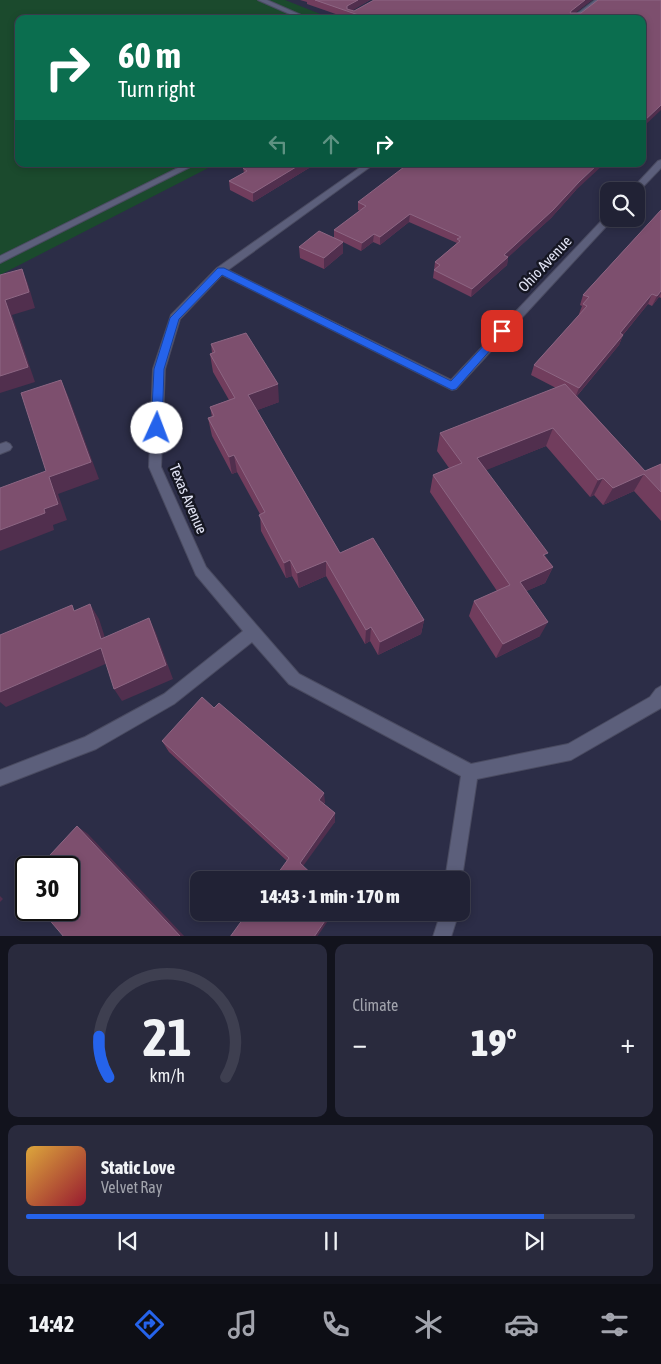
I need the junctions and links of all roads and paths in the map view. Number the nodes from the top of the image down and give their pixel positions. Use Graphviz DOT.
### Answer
graph roads {
  1 [pos="261,0"];
  2 [pos="599,0"];
  3 [pos="297,15"];
  4 [pos="578,15"];
  5 [pos="661,163"];
  6 [pos="186,167"];
  7 [pos="366,167"];
  8 [pos="643,182"];
  9 [pos="601,227"];
  10 [pos="0,260"];
  11 [pos="221,270"];
  12 [pos="254,632"];
  13 [pos="661,694"];
  14 [pos="470,772"];
  15 [pos="0,778"];
  16 [pos="455,871"];
  17 [pos="447,921"];
  18 [pos="442,936"];
  1 -- 3 [label="street"];
  2 -- 4 [label="street"];
  5 -- 8 [label="street"];
  6 -- 10 [label="street"];
  7 -- 11 [label="street, Texas Avenue"];
  9 -- 11 [label="street, Ohio Avenue"];
  11 -- 12 [label="street, Texas Avenue"];
  12 -- 14 [label="street, Texas Avenue"];
  12 -- 15 [label="street"];
  13 -- 14 [label="street"];
  14 -- 16 [label="street"];
  17 -- 18 [label="street"];
}
